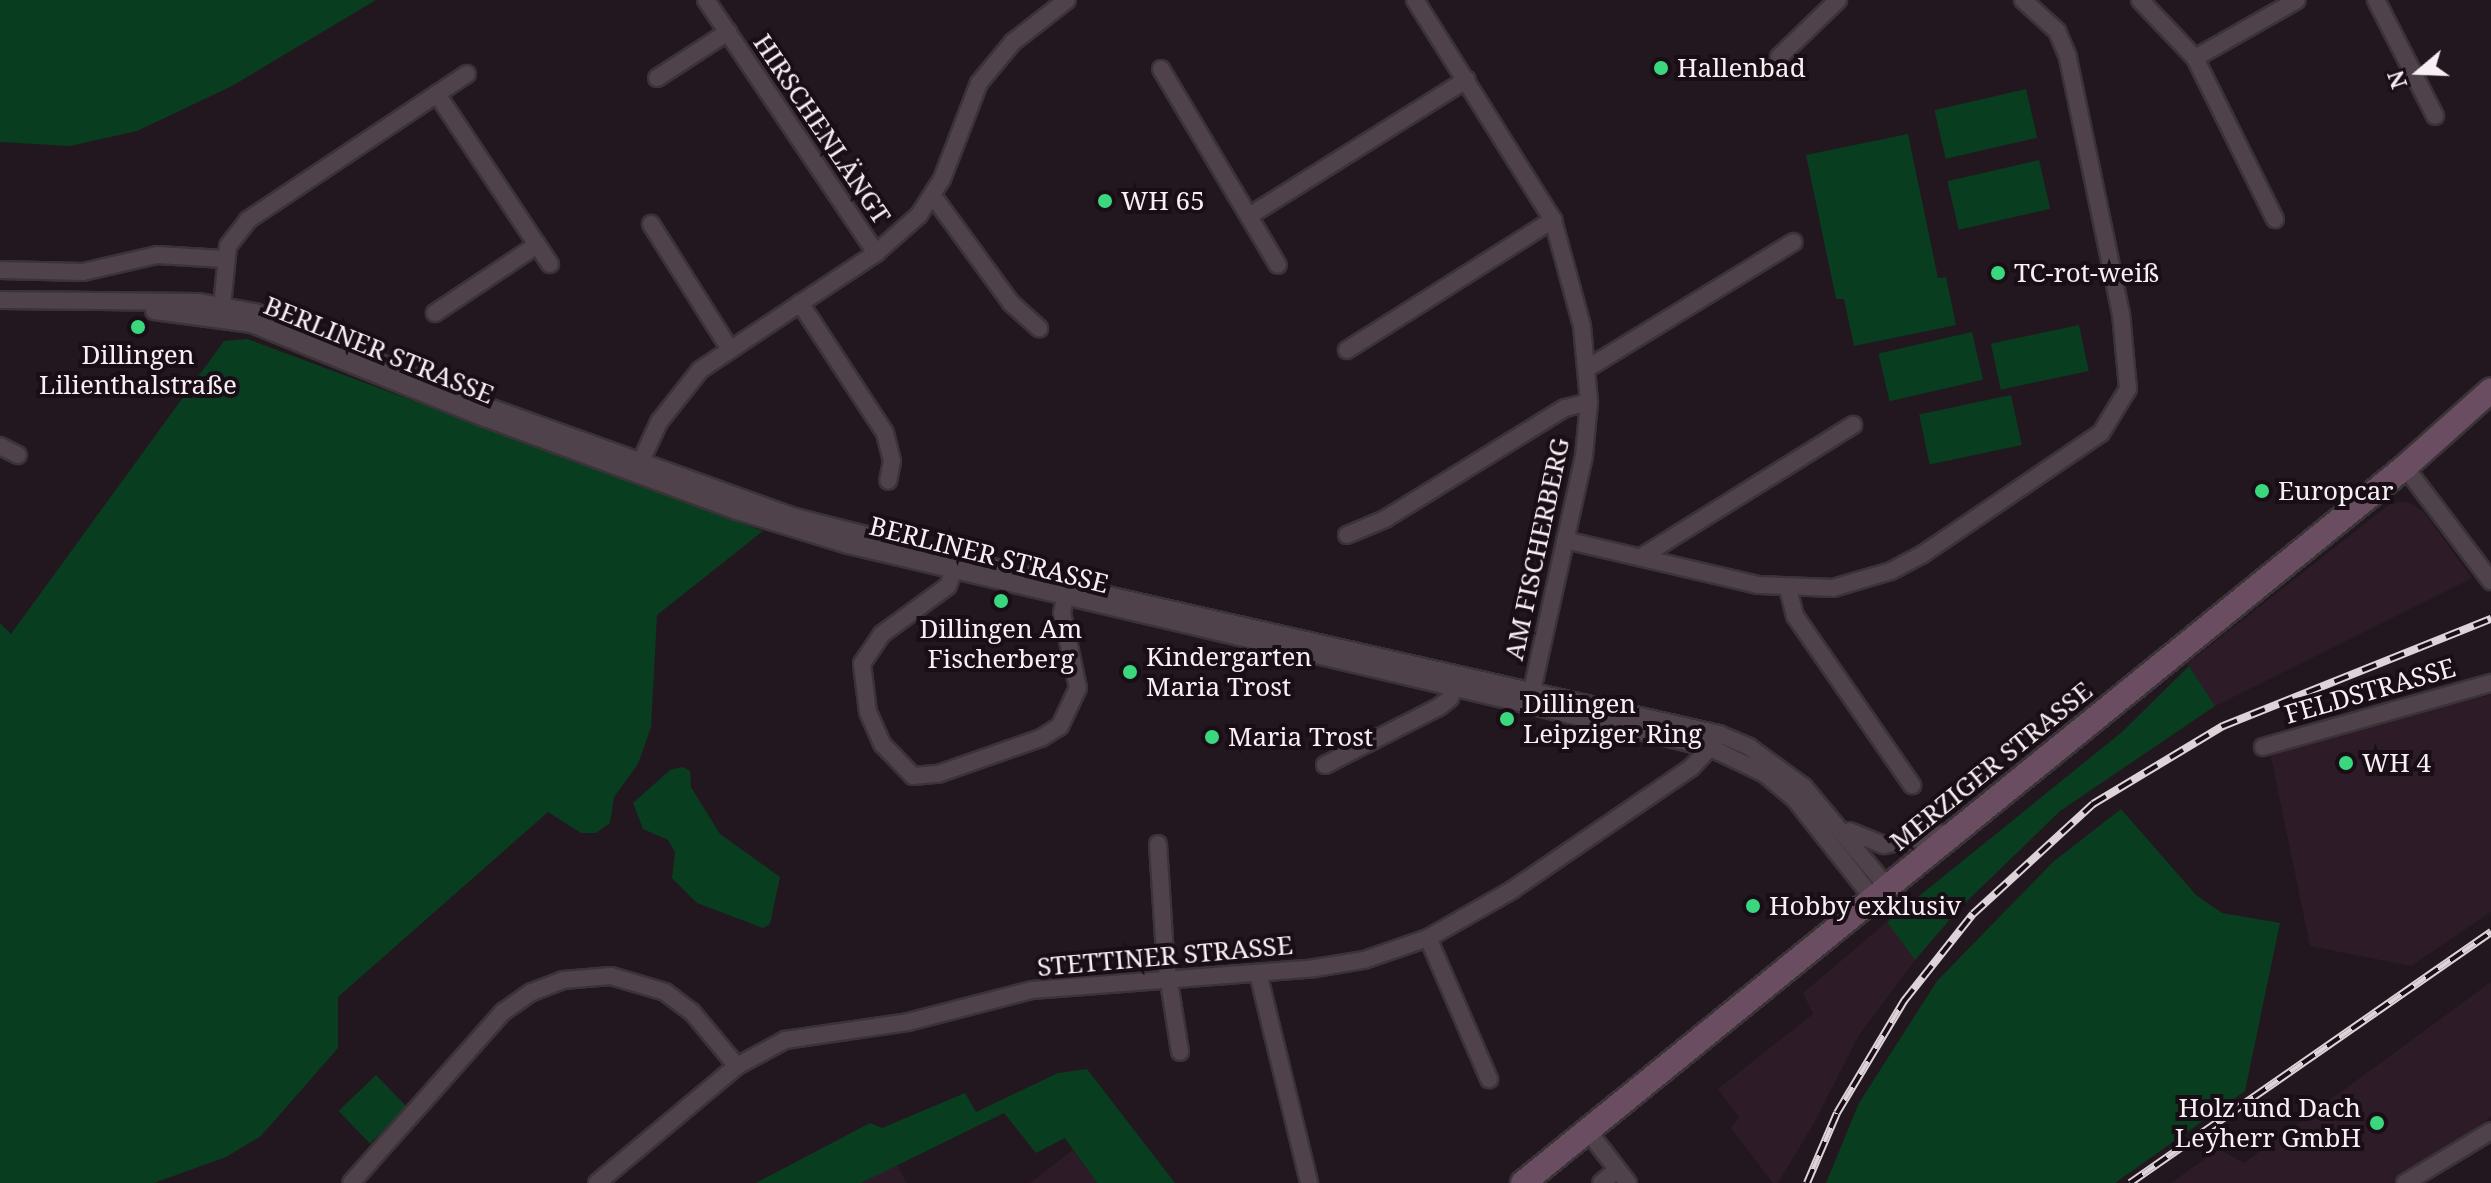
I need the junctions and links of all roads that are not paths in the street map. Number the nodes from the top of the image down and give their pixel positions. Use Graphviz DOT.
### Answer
graph roads {
  1 [pos="706,0"];
  2 [pos="1067,0"];
  3 [pos="1415,0"];
  4 [pos="1838,0"];
  5 [pos="2023,0"];
  6 [pos="2140,0"];
  7 [pos="2297,0"];
  8 [pos="2376,0"];
  9 [pos="728,32"];
  10 [pos="1779,57"];
  11 [pos="2195,58"];
  12 [pos="1161,69"];
  13 [pos="467,74"];
  14 [pos="657,78"];
  15 [pos="1467,79"];
  16 [pos="437,94"];
  17 [pos="2435,116"];
  18 [pos="933,196"];
  19 [pos="1249,216"];
  20 [pos="2275,219"];
  21 [pos="1553,220"];
  22 [pos="651,224"];
  23 [pos="1794,242"];
  24 [pos="537,245"];
  25 [pos="876,253"];
  26 [pos="224,259"];
  27 [pos="550,264"];
  28 [pos="1278,265"];
  29 [pos="0,270"];
  30 [pos="0,300"];
  31 [pos="800,303"];
  32 [pos="222,311"];
  33 [pos="435,313"];
  34 [pos="1039,328"];
  35 [pos="729,348"];
  36 [pos="1347,350"];
  37 [pos="1588,368"];
  38 [pos="2491,390"];
  39 [pos="1589,402"];
  40 [pos="1853,425"];
  41 [pos="0,446"];
  42 [pos="18,455"];
  43 [pos="2405,467"];
  44 [pos="638,468"];
  45 [pos="888,481"];
  46 [pos="1347,535"];
  47 [pos="1565,540"];
  48 [pos="1641,557"];
  49 [pos="955,566"];
  50 [pos="2491,581"];
  51 [pos="1788,588"];
  52 [pos="1066,592"];
  53 [pos="1456,683"];
  54 [pos="2491,683"];
  55 [pos="1530,699"];
  56 [pos="1715,741"];
  57 [pos="2263,747"];
  58 [pos="1325,765"];
  59 [pos="1912,785"];
  60 [pos="1841,826"];
  61 [pos="1958,829"];
  62 [pos="1158,844"];
  63 [pos="1880,893"];
  64 [pos="1428,938"];
  65 [pos="1258,973"];
  66 [pos="1168,979"];
  67 [pos="1180,1052"];
  68 [pos="737,1066"];
  69 [pos="1489,1079"];
  70 [pos="1587,1130"];
  71 [pos="2491,1131"];
  72 [pos="1622,1177"];
  73 [pos="351,1183"];
  74 [pos="597,1183"];
  75 [pos="1309,1183"];
  76 [pos="1523,1183"];
  77 [pos="1601,1183"];
  78 [pos="2405,1183"];
  1 -- 9 [label="street, HIRSCHENLÄNGT"];
  2 -- 18 [label="street"];
  3 -- 15 [label="street, AM FISCHERBERG"];
  4 -- 10 [label="street"];
  5 -- 51 [label="street"];
  6 -- 11 [label="street"];
  7 -- 11 [label="street"];
  8 -- 17 [label="street"];
  9 -- 14 [label="street, HIRSCHENLÄNGT"];
  9 -- 25 [label="street, HIRSCHENLÄNGT"];
  11 -- 20 [label="street"];
  12 -- 19 [label="street"];
  13 -- 16 [label="street"];
  15 -- 19 [label="street"];
  15 -- 21 [label="street, AM FISCHERBERG"];
  16 -- 24 [label="street"];
  16 -- 26 [label="street"];
  18 -- 25 [label="street"];
  18 -- 34 [label="street"];
  19 -- 28 [label="street"];
  21 -- 36 [label="street"];
  21 -- 37 [label="street, AM FISCHERBERG"];
  22 -- 35 [label="street"];
  23 -- 37 [label="street"];
  24 -- 27 [label="street"];
  24 -- 33 [label="street"];
  25 -- 31 [label="street"];
  26 -- 29 [label="street"];
  26 -- 32 [label="street"];
  30 -- 32 [label="street, BERLINER STRASSE"];
  31 -- 35 [label="street"];
  31 -- 45 [label="street"];
  32 -- 44 [label="street, BERLINER STRASSE"];
  35 -- 44 [label="street"];
  37 -- 39 [label="street, AM FISCHERBERG"];
  38 -- 43 [label="main road, MERZIGER STRASSE"];
  39 -- 46 [label="street, AM FISCHERBERG"];
  39 -- 47 [label="street, AM FISCHERBERG"];
  40 -- 48 [label="street"];
  41 -- 42 [label="street"];
  43 -- 50 [label="street"];
  43 -- 61 [label="main road, MERZIGER STRASSE"];
  44 -- 49 [label="street, BERLINER STRASSE"];
  47 -- 48 [label="street"];
  47 -- 55 [label="street, AM FISCHERBERG"];
  48 -- 51 [label="street"];
  49 -- 52 [label="street, BERLINER STRASSE"];
  49 -- 52 [label="street"];
  51 -- 59 [label="street"];
  52 -- 53 [label="street, BERLINER STRASSE"];
  53 -- 55 [label="street, BERLINER STRASSE"];
  53 -- 58 [label="street"];
  54 -- 57 [label="street, FELDSTRASSE"];
  55 -- 56 [label="street, BERLINER STRASSE"];
  56 -- 60 [label="street, BERLINER STRASSE"];
  56 -- 63 [label="street, BERLINER STRASSE"];
  56 -- 64 [label="street, STETTINER STRASSE"];
  60 -- 61 [label="street, BERLINER STRASSE"];
  60 -- 63 [label="street, BERLINER STRASSE"];
  61 -- 63 [label="main road, MERZIGER STRASSE"];
  62 -- 66 [label="street"];
  63 -- 70 [label="main road, MERZIGER STRASSE"];
  64 -- 65 [label="street, STETTINER STRASSE"];
  64 -- 69 [label="street"];
  65 -- 66 [label="street, STETTINER STRASSE"];
  65 -- 75 [label="street"];
  66 -- 67 [label="street"];
  66 -- 68 [label="street, STETTINER STRASSE"];
  68 -- 73 [label="street"];
  68 -- 74 [label="street, STETTINER STRASSE"];
  70 -- 72 [label="street"];
  70 -- 76 [label="main road, MERZIGER STRASSE"];
  71 -- 78 [label="street"];
  72 -- 77 [label="street"];
}
